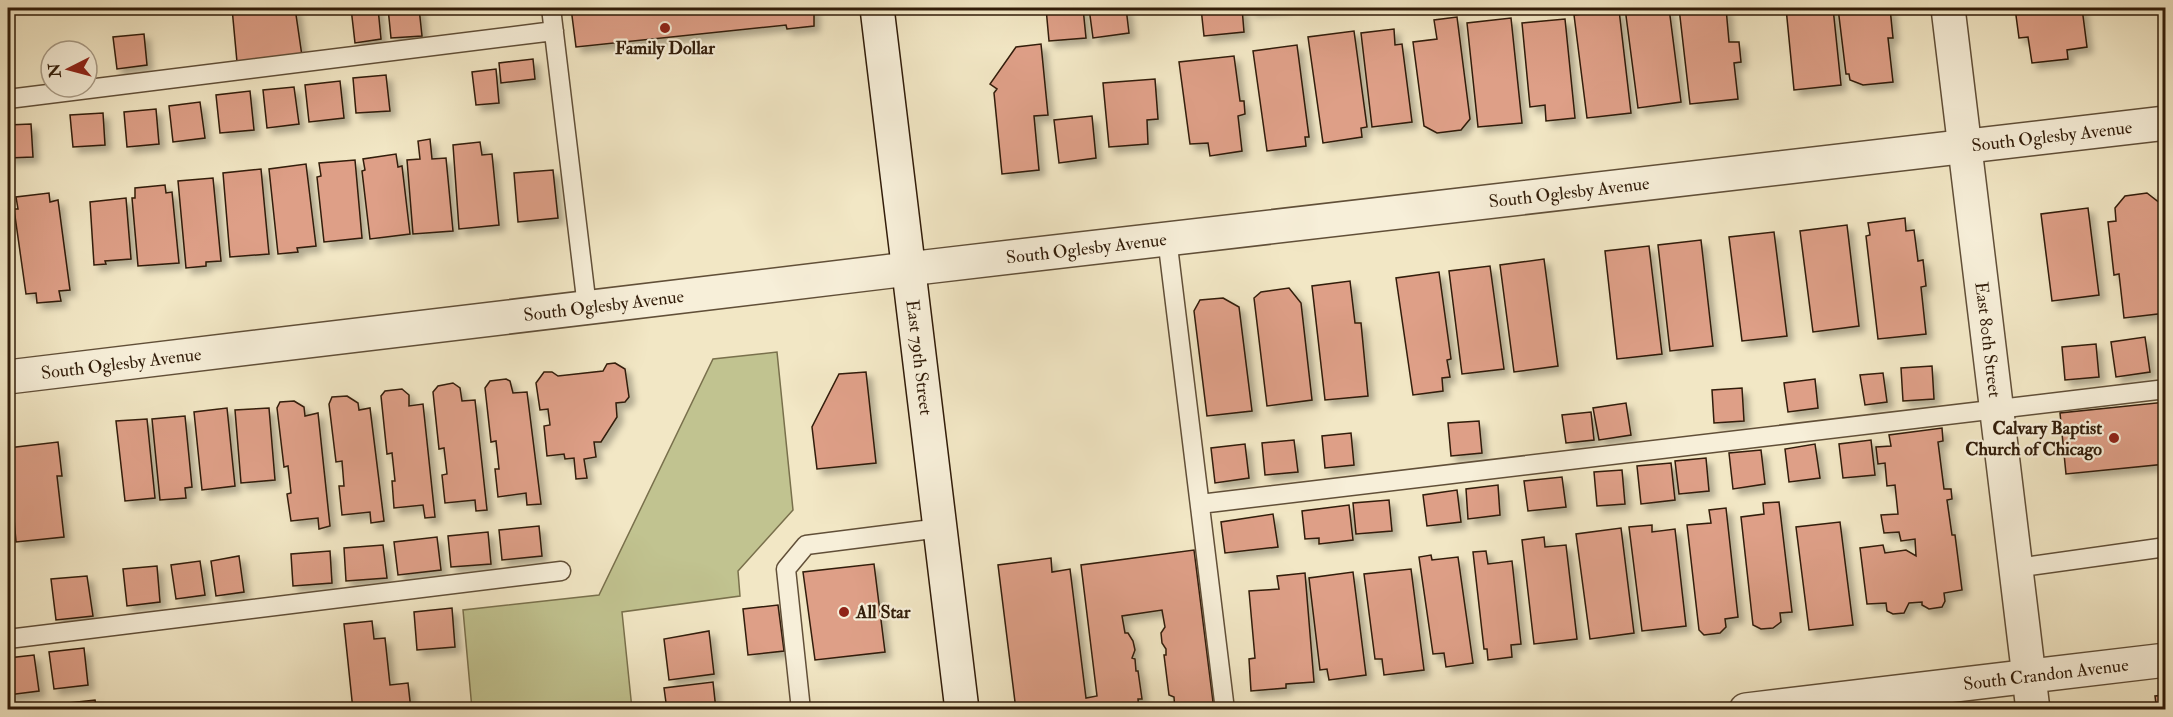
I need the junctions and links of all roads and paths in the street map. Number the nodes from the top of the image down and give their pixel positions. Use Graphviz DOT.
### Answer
graph roads {
  1 [pos="551,8"];
  2 [pos="877,8"];
  3 [pos="1948,8"];
  4 [pos="554,31"];
  5 [pos="8,99"];
  6 [pos="2166,123"];
  7 [pos="1965,146"];
  8 [pos="1167,238"];
  9 [pos="908,269"];
  10 [pos="587,307"];
  11 [pos="8,377"];
  12 [pos="2166,389"];
  13 [pos="1996,409"];
  14 [pos="1200,504"];
  15 [pos="940,528"];
  16 [pos="2166,547"];
  17 [pos="2016,568"];
  18 [pos="561,571"];
  19 [pos="8,639"];
  20 [pos="2166,660"];
  21 [pos="2029,676"];
  22 [pos="801,710"];
  23 [pos="962,710"];
  24 [pos="1225,710"];
  25 [pos="1746,710"];
  26 [pos="2033,710"];
  1 -- 4 [label="lane"];
  2 -- 9 [label="street, East 79th Street"];
  3 -- 7 [label="street, East 80th Street"];
  4 -- 5 [label="lane"];
  4 -- 10 [label="lane"];
  6 -- 7 [label="street, South Oglesby Avenue"];
  7 -- 8 [label="street, South Oglesby Avenue"];
  7 -- 13 [label="street, East 80th Street"];
  8 -- 9 [label="street, South Oglesby Avenue"];
  8 -- 14 [label="lane"];
  9 -- 10 [label="street, South Oglesby Avenue"];
  9 -- 15 [label="street, East 79th Street"];
  10 -- 11 [label="street, South Oglesby Avenue"];
  12 -- 13 [label="lane"];
  13 -- 14 [label="lane"];
  13 -- 17 [label="street, East 80th Street"];
  14 -- 24 [label="lane"];
  15 -- 22 [label="lane"];
  15 -- 23 [label="street, East 79th Street"];
  16 -- 17 [label="lane"];
  17 -- 21 [label="street, East 80th Street"];
  18 -- 19 [label="lane"];
  20 -- 21 [label="street, South Crandon Avenue"];
  21 -- 25 [label="street, South Crandon Avenue"];
  21 -- 26 [label="street, East 80th Street"];
}
